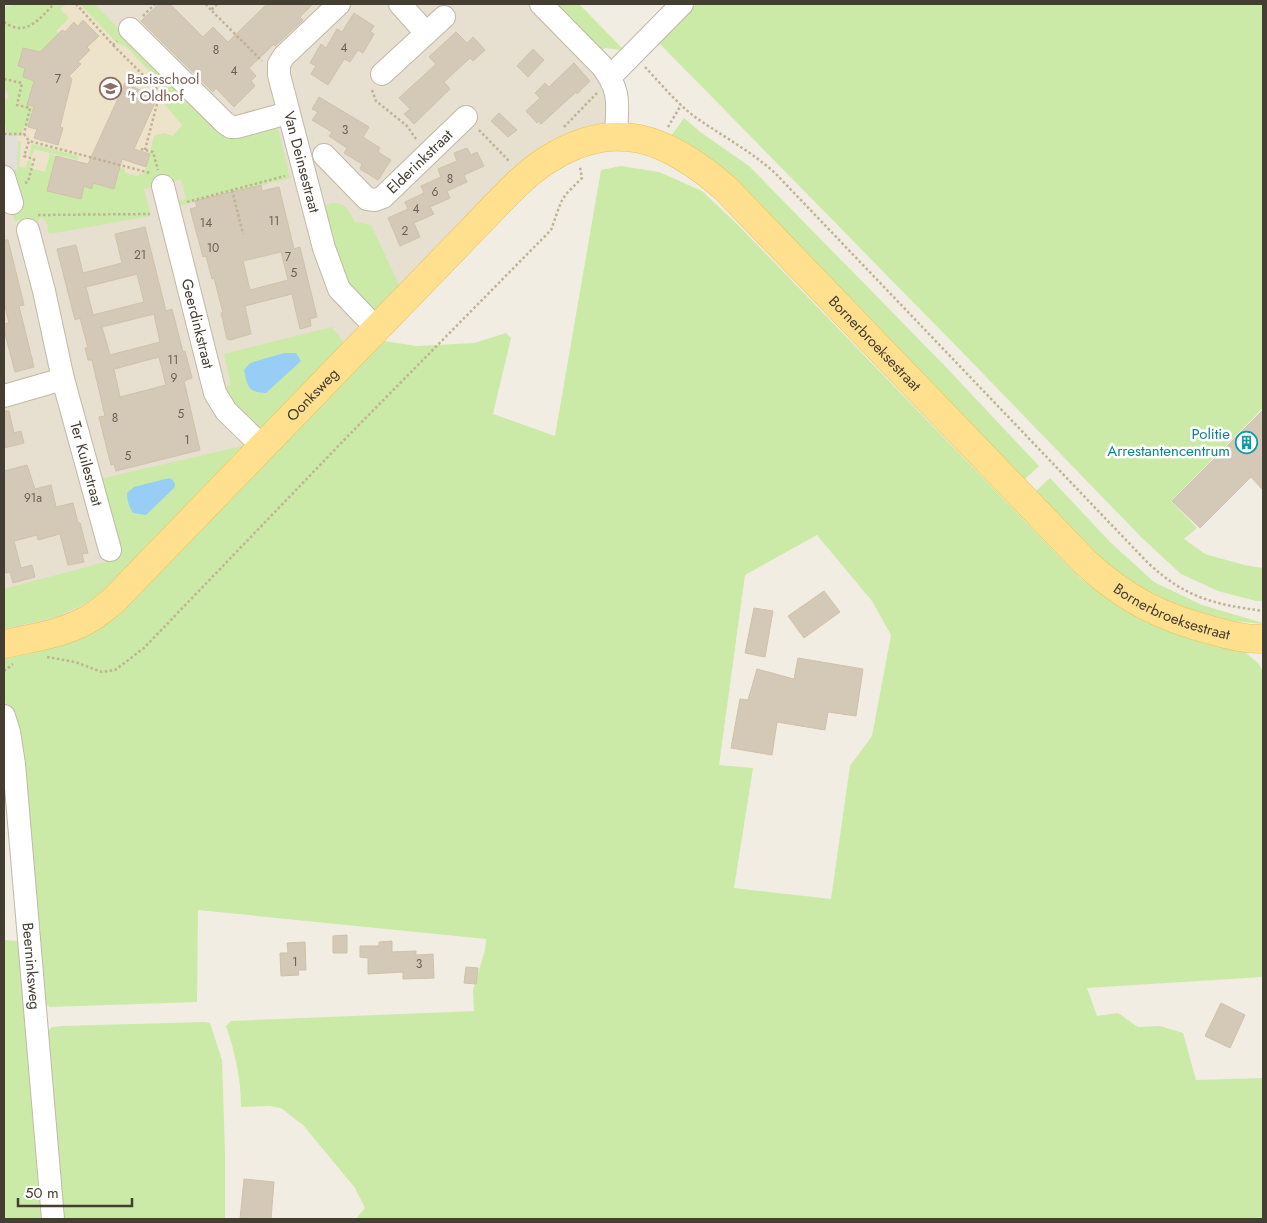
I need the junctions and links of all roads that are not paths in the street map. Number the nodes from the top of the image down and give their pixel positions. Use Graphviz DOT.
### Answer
graph roads {
  1 [pos="339,4"];
  2 [pos="400,4"];
  3 [pos="541,4"];
  4 [pos="682,4"];
  5 [pos="444,17"];
  6 [pos="130,29"];
  7 [pos="426,33"];
  8 [pos="382,74"];
  9 [pos="610,77"];
  10 [pos="288,113"];
  11 [pos="466,117"];
  12 [pos="616,136"];
  13 [pos="324,155"];
  14 [pos="347,180"];
  15 [pos="307,182"];
  16 [pos="165,194"];
  17 [pos="32,222"];
  18 [pos="377,329"];
  19 [pos="63,379"];
  20 [pos="4,396"];
  21 [pos="263,447"];
  22 [pos="110,550"];
  23 [pos="1263,639"];
  24 [pos="10,653"];
  25 [pos="4,716"];
  26 [pos="53,1219"];
  1 -- 10 [label="street, Van Deinsestraat"];
  2 -- 7 [label="street"];
  3 -- 9 [label="street"];
  4 -- 9 [label="street"];
  5 -- 7 [label="street"];
  6 -- 10 [label="street"];
  7 -- 8 [label="street"];
  9 -- 12 [label="street"];
  10 -- 15 [label="street, Van Deinsestraat"];
  11 -- 14 [label="street, Elderinkstraat"];
  12 -- 18 [label="main road, Oonksweg"];
  12 -- 23 [label="main road, Bornerbroeksestraat"];
  13 -- 14 [label="street, Elderinkstraat"];
  14 -- 15 [label="street"];
  15 -- 18 [label="street, Van Deinsestraat"];
  16 -- 21 [label="street, Geerdinkstraat"];
  17 -- 19 [label="street, Ter Kuilestraat"];
  18 -- 21 [label="main road, Oonksweg"];
  19 -- 20 [label="street"];
  19 -- 22 [label="street, Ter Kuilestraat"];
  21 -- 24 [label="main road, Oonksweg"];
  25 -- 26 [label="street, Beerninksweg"];
}
